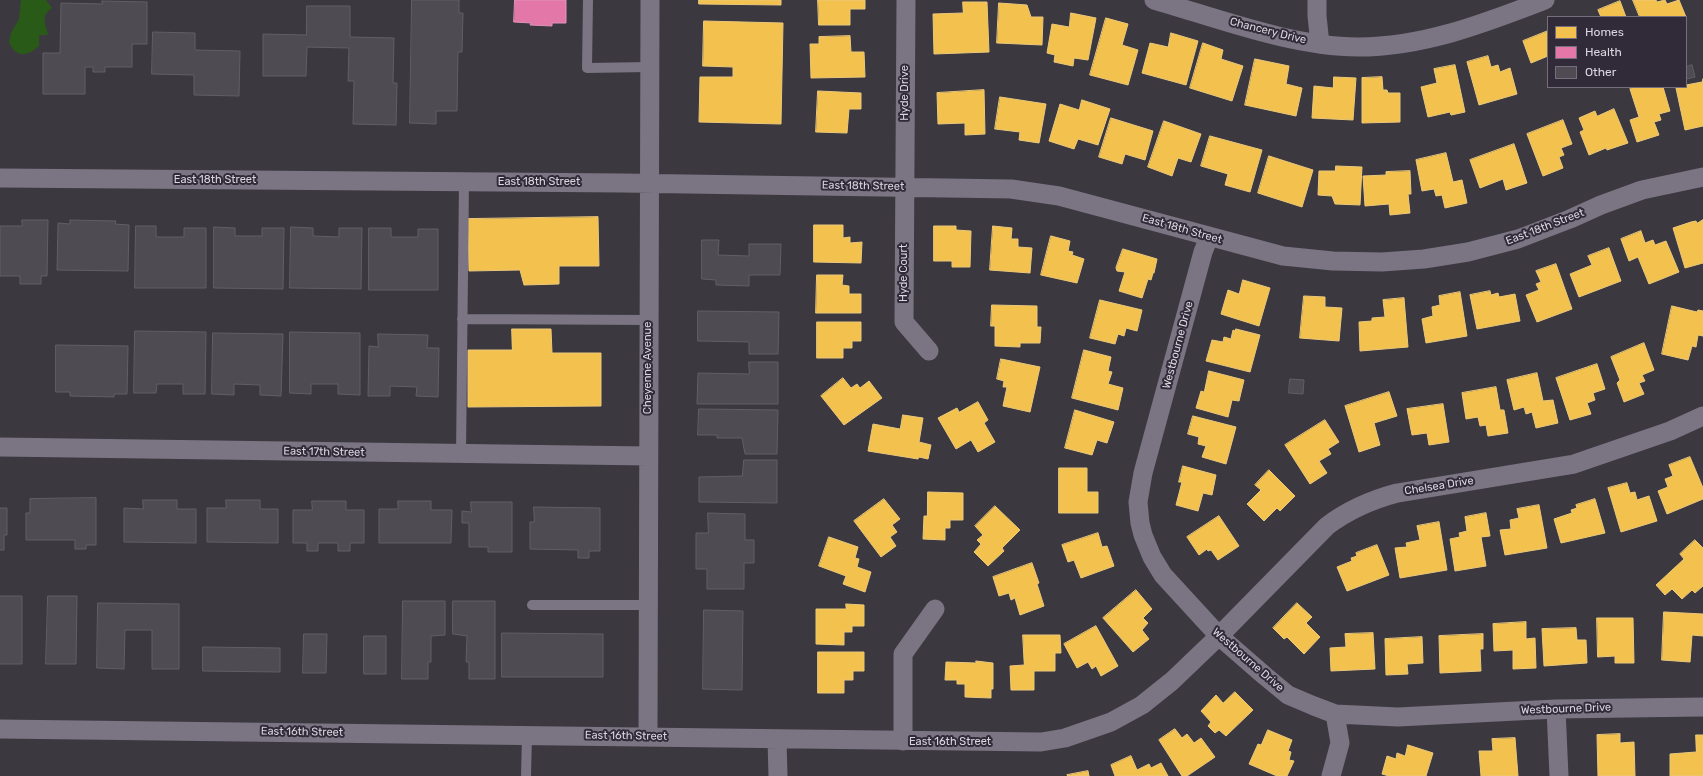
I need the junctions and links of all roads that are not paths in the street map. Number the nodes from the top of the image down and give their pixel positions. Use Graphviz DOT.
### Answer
graph roads {
  1 [pos="588,0"];
  2 [pos="650,0"];
  3 [pos="906,0"];
  4 [pos="1154,0"];
  5 [pos="1317,0"];
  6 [pos="1545,0"];
  7 [pos="1320,44"];
  8 [pos="649,67"];
  9 [pos="1703,177"];
  10 [pos="0,178"];
  11 [pos="464,182"];
  12 [pos="649,183"];
  13 [pos="904,187"];
  14 [pos="1209,237"];
  15 [pos="462,319"];
  16 [pos="649,320"];
  17 [pos="929,350"];
  18 [pos="1703,416"];
  19 [pos="0,447"];
  20 [pos="461,454"];
  21 [pos="648,456"];
  22 [pos="532,605"];
  23 [pos="648,605"];
  24 [pos="935,608"];
  25 [pos="1219,636"];
  26 [pos="1703,707"];
  27 [pos="1556,708"];
  28 [pos="1334,714"];
  29 [pos="0,729"];
  30 [pos="527,735"];
  31 [pos="648,736"];
  32 [pos="778,740"];
  33 [pos="903,741"];
  34 [pos="526,776"];
  35 [pos="778,776"];
  36 [pos="1331,776"];
  37 [pos="1559,776"];
  1 -- 8 [label="lane"];
  2 -- 8 [label="street, Cheyenne Avenue"];
  3 -- 13 [label="street, Hyde Drive"];
  4 -- 7 [label="street, Chancery Drive"];
  5 -- 7 [label="street"];
  6 -- 7 [label="street, Chancery Drive"];
  8 -- 12 [label="street, Cheyenne Avenue"];
  9 -- 14 [label="street, East 18th Street"];
  10 -- 11 [label="street, East 18th Street"];
  11 -- 12 [label="street, East 18th Street"];
  11 -- 15 [label="lane"];
  12 -- 13 [label="street, East 18th Street"];
  12 -- 16 [label="street, Cheyenne Avenue"];
  13 -- 14 [label="street, East 18th Street"];
  13 -- 17 [label="street, Hyde Court"];
  14 -- 25 [label="street, Westbourne Drive"];
  15 -- 16 [label="lane"];
  15 -- 20 [label="lane"];
  16 -- 21 [label="street, Cheyenne Avenue"];
  18 -- 25 [label="street, Chelsea Drive"];
  19 -- 20 [label="street, East 17th Street"];
  20 -- 21 [label="street, East 17th Street"];
  21 -- 23 [label="street, Cheyenne Avenue"];
  22 -- 23 [label="lane"];
  23 -- 31 [label="street, Cheyenne Avenue"];
  24 -- 33 [label="street"];
  25 -- 28 [label="street, Westbourne Drive"];
  25 -- 33 [label="street, East 16th Street"];
  26 -- 27 [label="street, Westbourne Drive"];
  27 -- 28 [label="street, Westbourne Drive"];
  27 -- 37 [label="street"];
  28 -- 36 [label="street"];
  29 -- 30 [label="street, East 16th Street"];
  30 -- 31 [label="street, East 16th Street"];
  30 -- 34 [label="lane"];
  31 -- 32 [label="street, East 16th Street"];
  32 -- 33 [label="street, East 16th Street"];
  32 -- 35 [label="street"];
}
